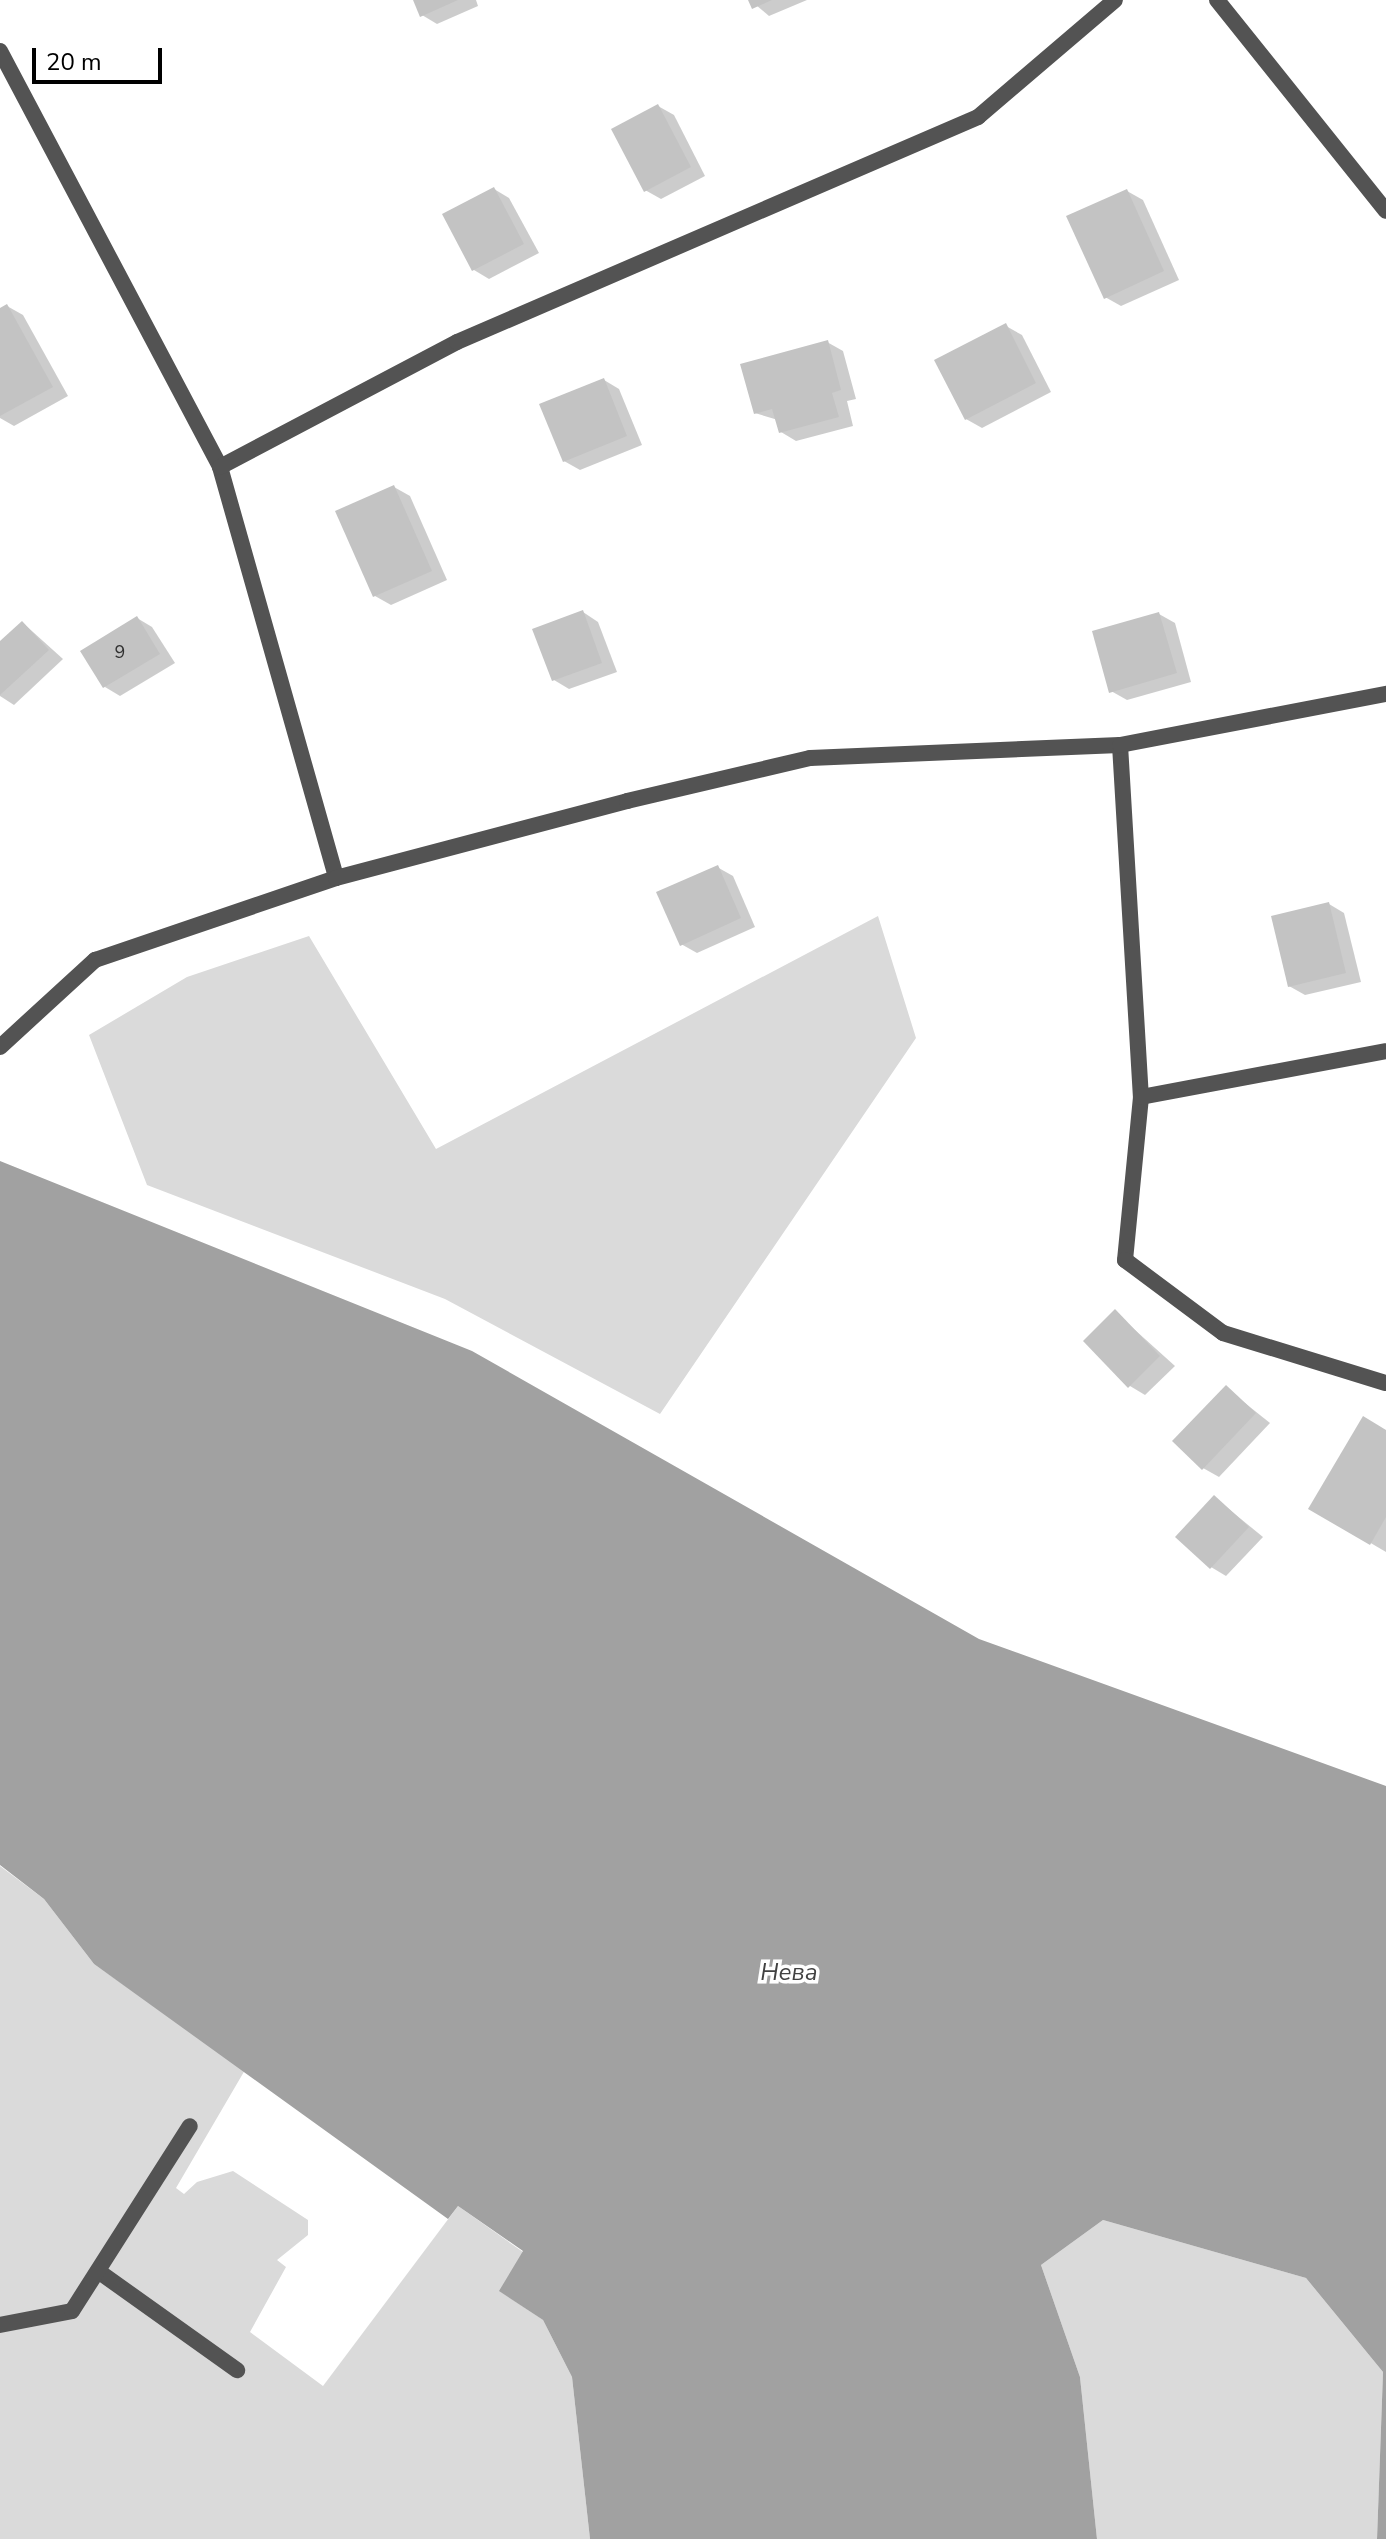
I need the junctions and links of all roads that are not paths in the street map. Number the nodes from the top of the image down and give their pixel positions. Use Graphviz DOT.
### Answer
graph roads {
  1 [pos="1115,0"];
  2 [pos="1217,0"];
  3 [pos="0,51"];
  4 [pos="1386,211"];
  5 [pos="220,467"];
  6 [pos="1386,694"];
  7 [pos="1120,745"];
  8 [pos="336,878"];
  9 [pos="0,1047"];
  10 [pos="1386,1051"];
  11 [pos="1141,1097"];
  12 [pos="1386,1383"];
  13 [pos="190,2126"];
  14 [pos="98,2271"];
  15 [pos="0,2325"];
  16 [pos="237,2370"];
  1 -- 5 [label="street"];
  2 -- 4 [label="street"];
  3 -- 5 [label="street"];
  5 -- 8 [label="street"];
  6 -- 7 [label="street"];
  7 -- 8 [label="street"];
  7 -- 11 [label="street"];
  8 -- 9 [label="street"];
  10 -- 11 [label="street"];
  11 -- 12 [label="street"];
  13 -- 14 [label="street"];
  14 -- 15 [label="street"];
  14 -- 16 [label="street"];
}
